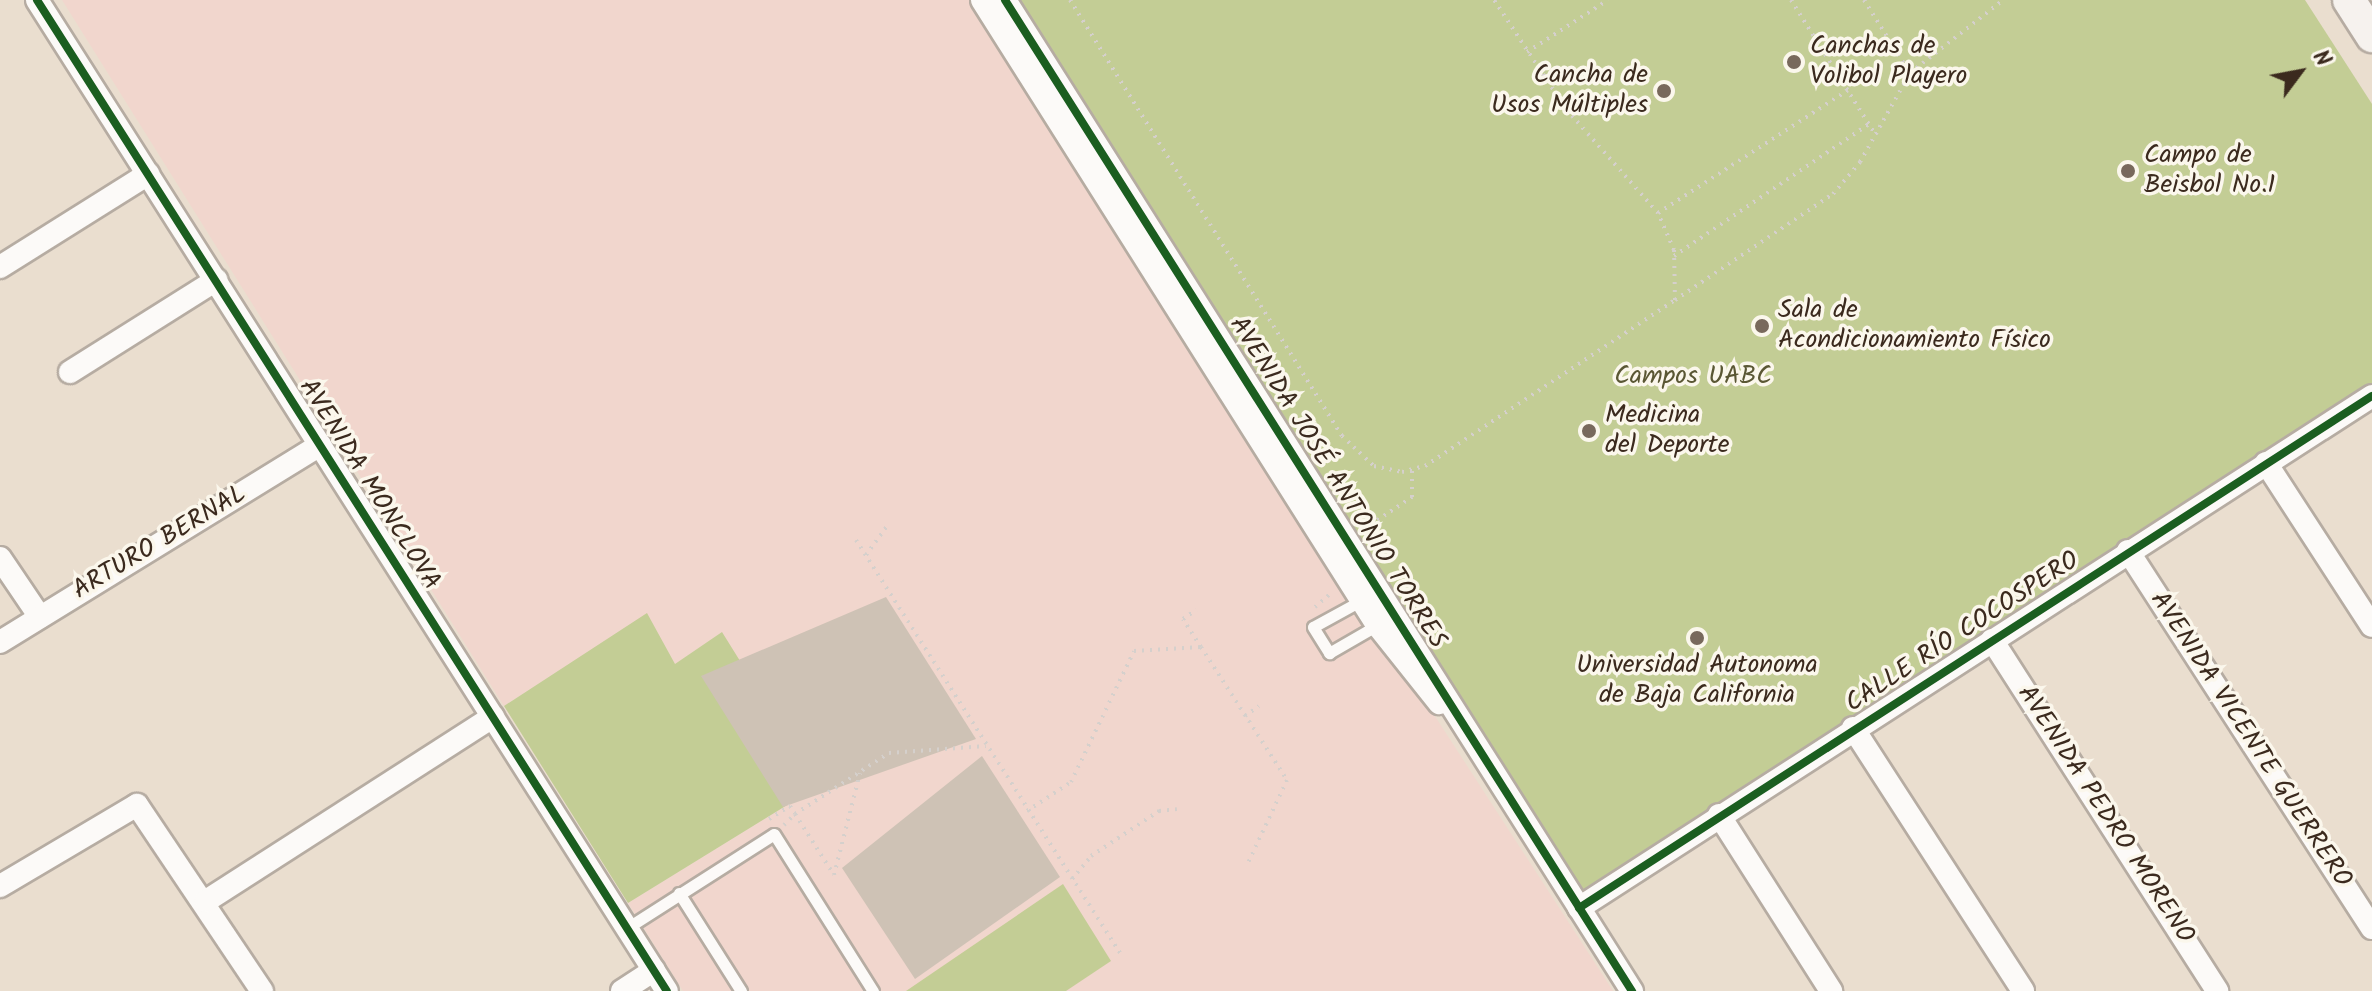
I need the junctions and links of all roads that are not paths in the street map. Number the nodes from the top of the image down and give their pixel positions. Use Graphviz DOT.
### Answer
graph roads {
  1 [pos="37,0"];
  2 [pos="982,0"];
  3 [pos="1005,0"];
  4 [pos="2349,0"];
  5 [pos="2372,36"];
  6 [pos="1109,161"];
  7 [pos="148,174"];
  8 [pos="1091,176"];
  9 [pos="2,262"];
  10 [pos="216,280"];
  11 [pos="1232,354"];
  12 [pos="1213,369"];
  13 [pos="70,372"];
  14 [pos="2372,396"];
  15 [pos="320,445"];
  16 [pos="2266,463"];
  17 [pos="2128,551"];
  18 [pos="0,558"];
  19 [pos="1382,588"];
  20 [pos="1362,600"];
  21 [pos="1397,614"];
  22 [pos="40,617"];
  23 [pos="1377,625"];
  24 [pos="2372,626"];
  25 [pos="1992,640"];
  26 [pos="0,642"];
  27 [pos="493,717"];
  28 [pos="1853,728"];
  29 [pos="1478,744"];
  30 [pos="1719,815"];
  31 [pos="0,886"];
  32 [pos="679,893"];
  33 [pos="206,901"];
  34 [pos="1579,908"];
  35 [pos="627,928"];
  36 [pos="2372,928"];
  37 [pos="654,970"];
  38 [pos="262,991"];
  39 [pos="622,991"];
  40 [pos="667,991"];
  41 [pos="741,991"];
  42 [pos="873,991"];
  43 [pos="1632,991"];
  44 [pos="1831,991"];
  45 [pos="2023,991"];
  46 [pos="2217,991"];
  1 -- 7 [label="street, AVENIDA MONCLOVA"];
  2 -- 8 [label="street, AVENIDA JOSÉ ANTONIO TORRES"];
  3 -- 6 [label="street, AVENIDA JOSÉ ANTONIO TORRES"];
  4 -- 5 [label="street"];
  6 -- 8 [label="street"];
  6 -- 11 [label="street, AVENIDA JOSÉ ANTONIO TORRES"];
  7 -- 9 [label="street"];
  7 -- 10 [label="street, AVENIDA MONCLOVA"];
  8 -- 12 [label="street, AVENIDA JOSÉ ANTONIO TORRES"];
  10 -- 13 [label="street"];
  10 -- 15 [label="street, AVENIDA MONCLOVA"];
  11 -- 12 [label="street"];
  11 -- 19 [label="street, AVENIDA JOSÉ ANTONIO TORRES"];
  12 -- 20 [label="street, AVENIDA JOSÉ ANTONIO TORRES"];
  14 -- 16 [label="street, CALLE RÍO COCOSPERO"];
  15 -- 22 [label="street, ARTURO BERNAL"];
  15 -- 27 [label="street, AVENIDA MONCLOVA"];
  16 -- 17 [label="street, CALLE RÍO COCOSPERO"];
  16 -- 24 [label="street"];
  17 -- 25 [label="street, CALLE RÍO COCOSPERO"];
  17 -- 36 [label="street, AVENIDA VICENTE GUERRERO"];
  18 -- 22 [label="street"];
  19 -- 20 [label="lane"];
  19 -- 21 [label="street, AVENIDA JOSÉ ANTONIO TORRES"];
  20 -- 23 [label="street, AVENIDA JOSÉ ANTONIO TORRES"];
  20 -- 23 [label="lane"];
  21 -- 23 [label="lane"];
  21 -- 29 [label="street, AVENIDA JOSÉ ANTONIO TORRES"];
  22 -- 26 [label="street, ARTURO BERNAL"];
  23 -- 29 [label="street, AVENIDA JOSÉ ANTONIO TORRES"];
  25 -- 28 [label="street, CALLE RÍO COCOSPERO"];
  25 -- 46 [label="street, AVENIDA PEDRO MORENO"];
  27 -- 33 [label="street"];
  27 -- 35 [label="street, AVENIDA MONCLOVA"];
  28 -- 30 [label="street, CALLE RÍO COCOSPERO"];
  28 -- 45 [label="street"];
  29 -- 34 [label="street, AVENIDA JOSÉ ANTONIO TORRES"];
  30 -- 34 [label="street, CALLE RÍO COCOSPERO"];
  30 -- 44 [label="street"];
  31 -- 33 [label="street"];
  32 -- 35 [label="lane"];
  32 -- 41 [label="lane"];
  32 -- 42 [label="lane"];
  33 -- 38 [label="street"];
  34 -- 43 [label="street, AVENIDA JOSÉ ANTONIO TORRES"];
  35 -- 37 [label="street, AVENIDA MONCLOVA"];
  37 -- 39 [label="street"];
  37 -- 40 [label="street, AVENIDA MONCLOVA"];
}
